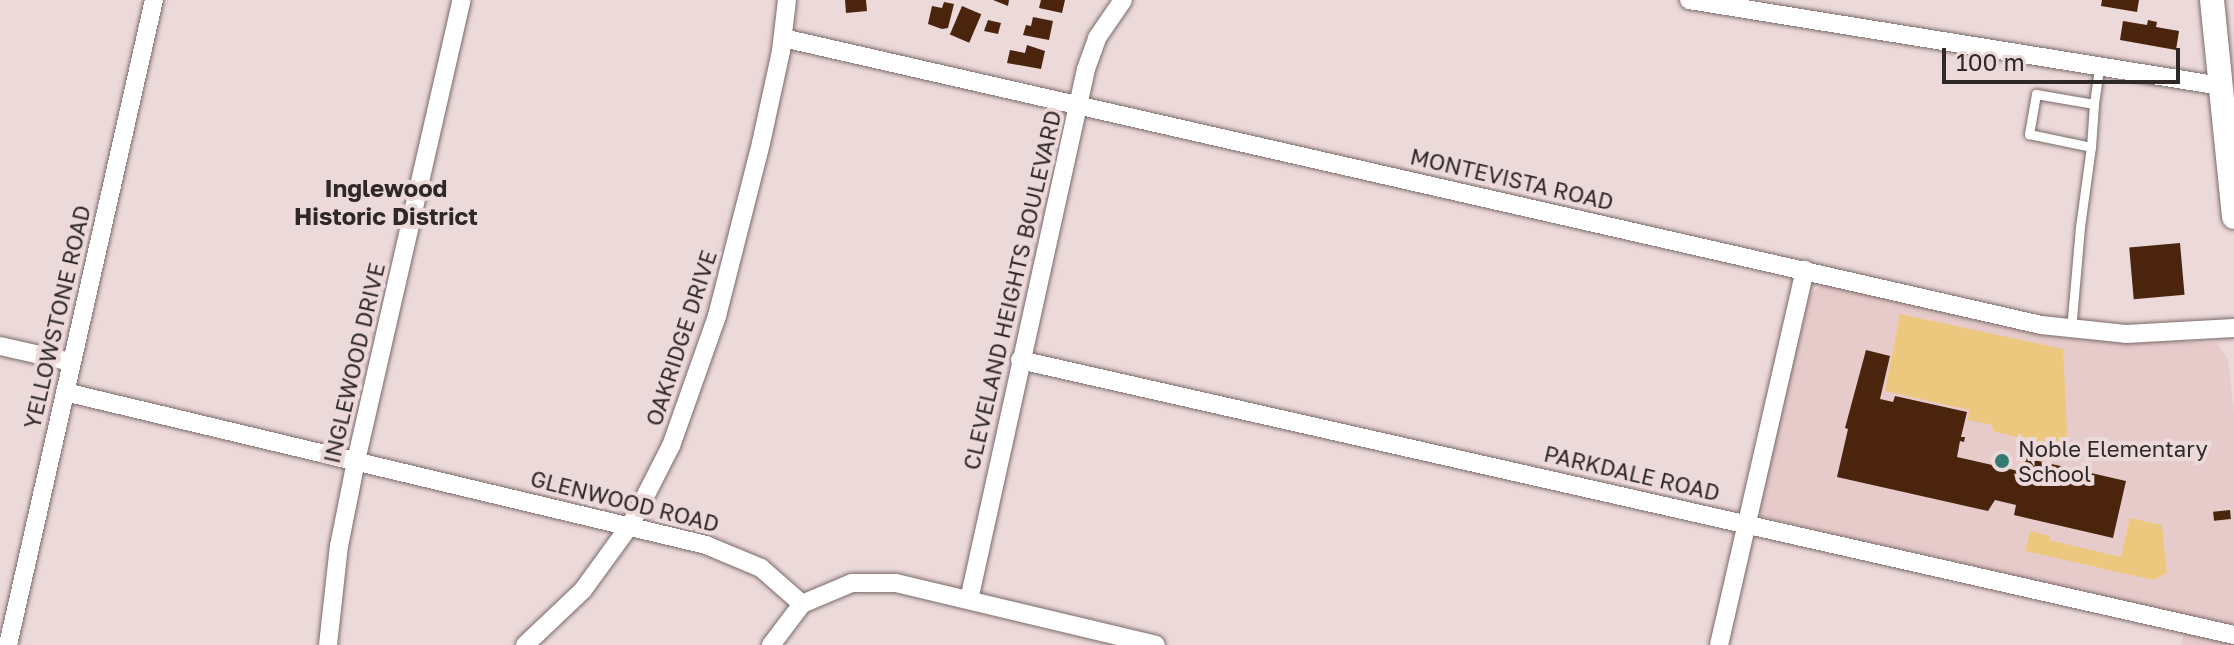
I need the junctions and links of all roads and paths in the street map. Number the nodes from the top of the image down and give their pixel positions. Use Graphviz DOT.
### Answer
graph roads {
  1 [pos="154,0"];
  2 [pos="462,0"];
  3 [pos="787,0"];
  4 [pos="1123,0"];
  5 [pos="1689,0"];
  6 [pos="2212,0"];
  7 [pos="783,38"];
  8 [pos="2099,67"];
  9 [pos="2221,86"];
  10 [pos="1077,104"];
  11 [pos="2094,104"];
  12 [pos="2091,147"];
  13 [pos="2234,217"];
  14 [pos="1805,270"];
  15 [pos="2234,328"];
  16 [pos="2071,330"];
  17 [pos="0,346"];
  18 [pos="1020,360"];
  19 [pos="71,362"];
  20 [pos="65,392"];
  21 [pos="356,461"];
  22 [pos="1747,523"];
  23 [pos="631,524"];
  24 [pos="969,600"];
  25 [pos="802,604"];
  26 [pos="2234,635"];
  27 [pos="8,645"];
  28 [pos="328,645"];
  29 [pos="525,645"];
  30 [pos="771,645"];
  31 [pos="1156,645"];
  32 [pos="1719,645"];
  1 -- 19 [label="street, YELLOWSTONE ROAD"];
  2 -- 21 [label="street, INGLEWOOD DRIVE"];
  3 -- 7 [label="street, OAKRIDGE DRIVE"];
  4 -- 10 [label="street, CLEVELAND HEIGHTS BOULEVARD"];
  5 -- 8 [label="street"];
  6 -- 9 [label="main road"];
  7 -- 10 [label="street, MONTEVISTA ROAD"];
  7 -- 23 [label="street, OAKRIDGE DRIVE"];
  8 -- 9 [label="street"];
  8 -- 11 [label="lane"];
  9 -- 13 [label="main road"];
  10 -- 14 [label="street, MONTEVISTA ROAD"];
  10 -- 18 [label="street, CLEVELAND HEIGHTS BOULEVARD"];
  11 -- 12 [label="lane"];
  11 -- 12 [label="lane"];
  12 -- 16 [label="lane"];
  14 -- 16 [label="street, MONTEVISTA ROAD"];
  14 -- 22 [label="street"];
  15 -- 16 [label="street, MONTEVISTA ROAD"];
  17 -- 19 [label="street"];
  18 -- 22 [label="street, PARKDALE ROAD"];
  18 -- 24 [label="street, CLEVELAND HEIGHTS BOULEVARD"];
  19 -- 20 [label="street, YELLOWSTONE ROAD"];
  20 -- 21 [label="street, GLENWOOD ROAD"];
  20 -- 27 [label="street, YELLOWSTONE ROAD"];
  21 -- 23 [label="street, GLENWOOD ROAD"];
  21 -- 28 [label="street, INGLEWOOD DRIVE"];
  22 -- 26 [label="street, PARKDALE ROAD"];
  22 -- 32 [label="street"];
  23 -- 25 [label="street, GLENWOOD ROAD"];
  23 -- 29 [label="street, OAKRIDGE DRIVE"];
  24 -- 25 [label="street"];
  24 -- 31 [label="street"];
  25 -- 30 [label="street"];
}
